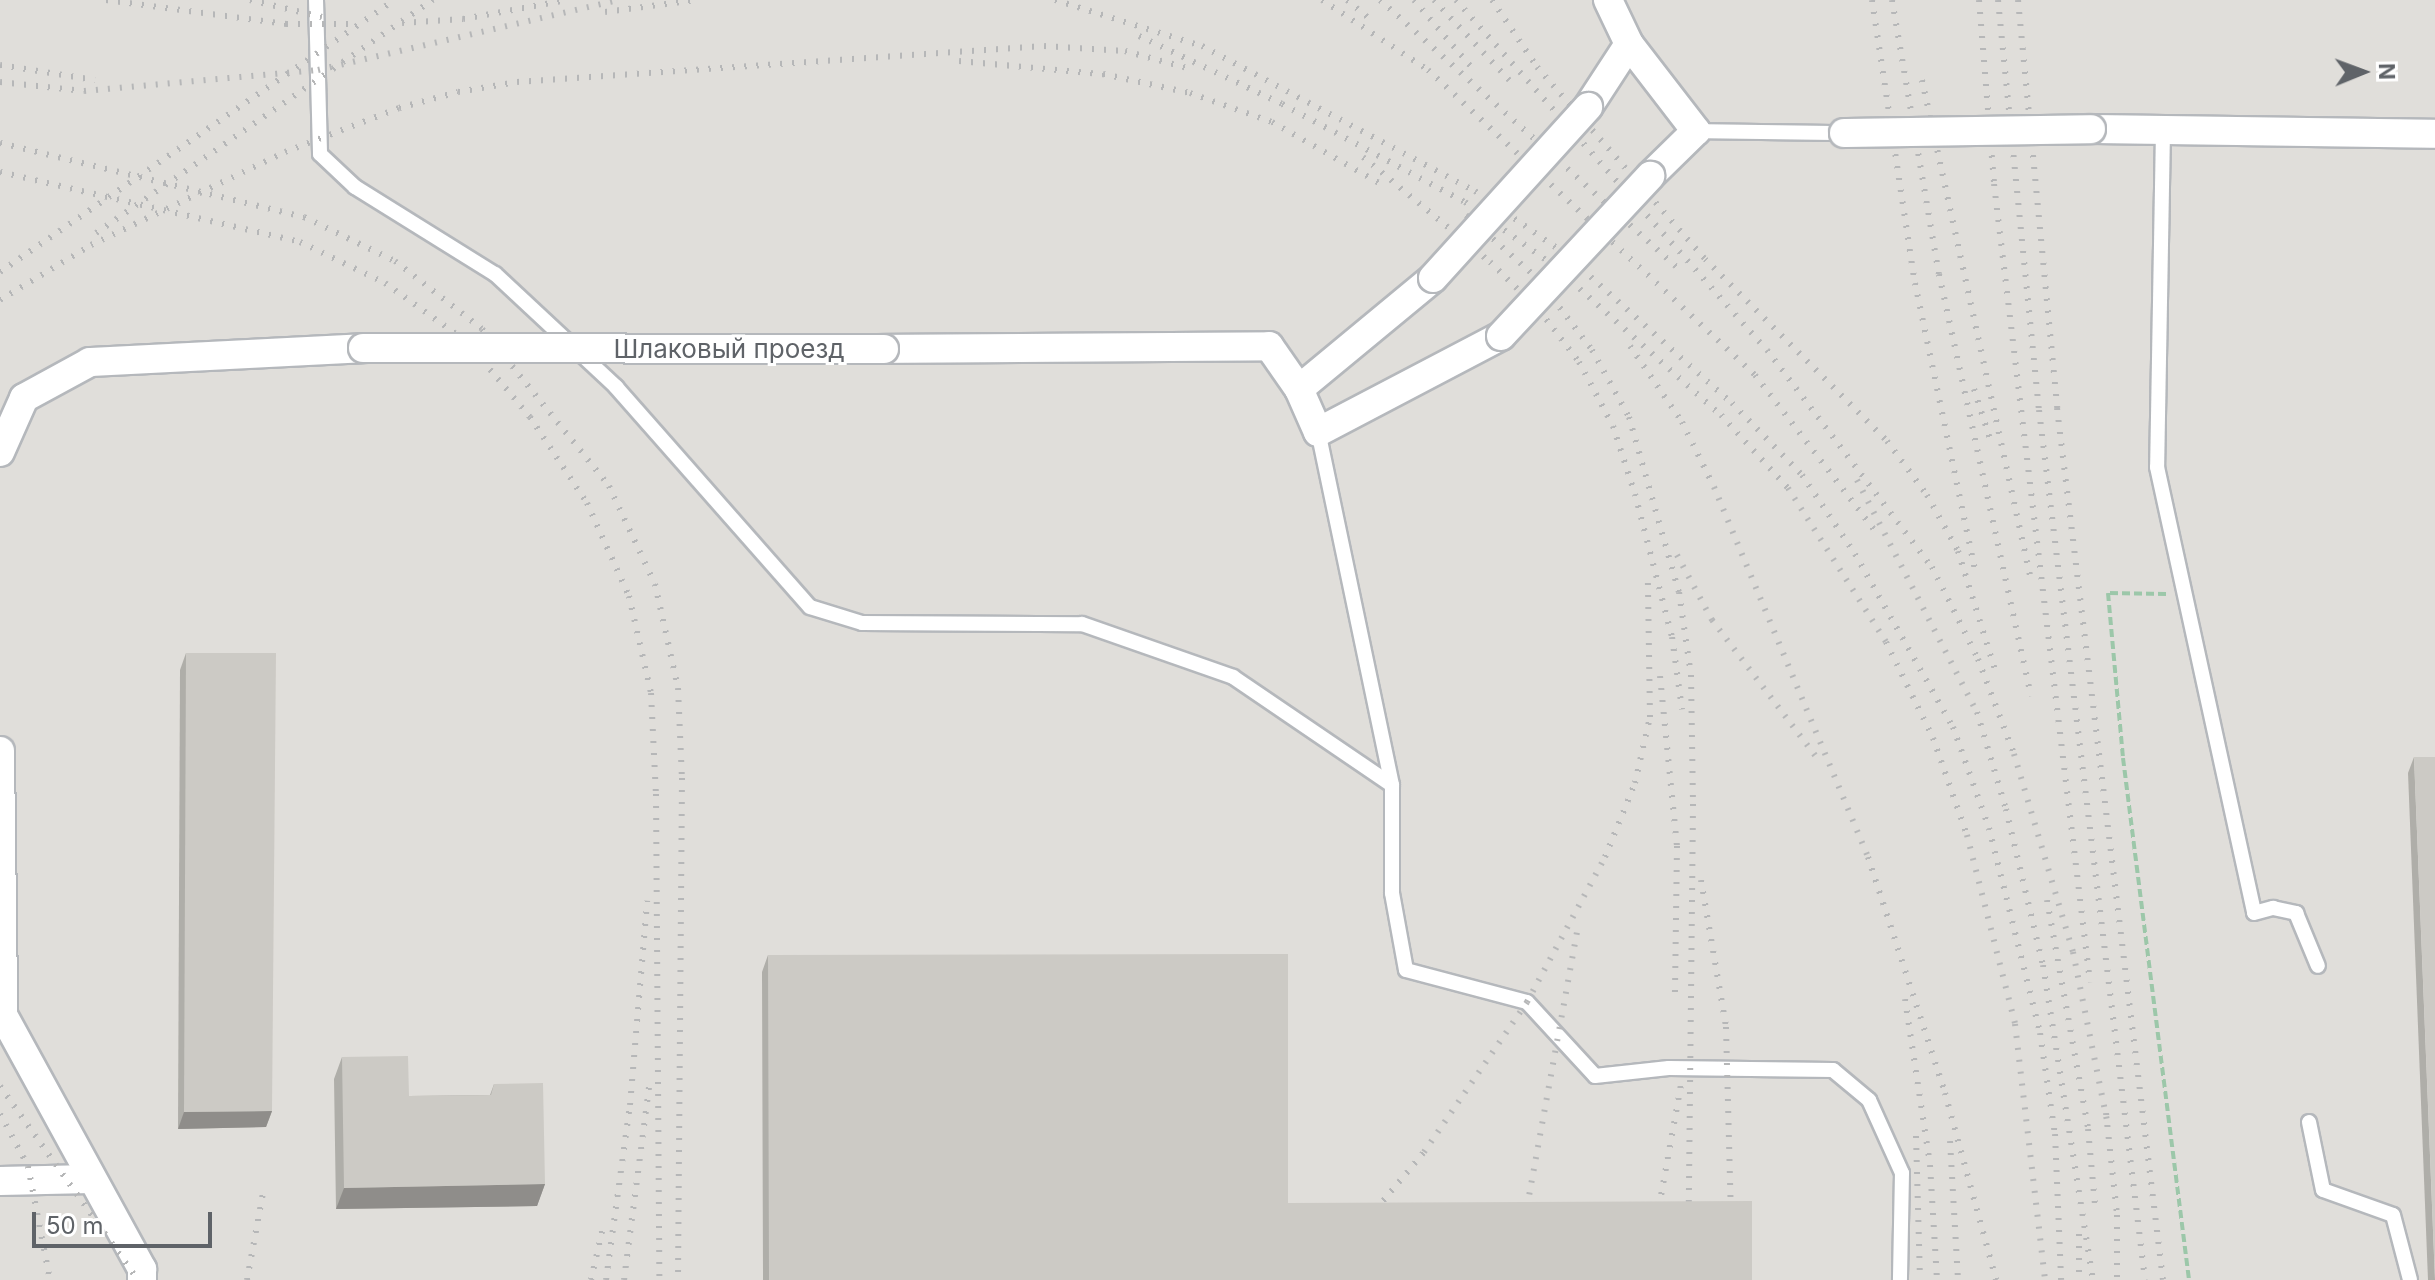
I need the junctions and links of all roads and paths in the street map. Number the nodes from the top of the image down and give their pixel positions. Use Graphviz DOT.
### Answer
graph roads {
  1 [pos="316,0"];
  2 [pos="1608,0"];
  3 [pos="1629,44"];
  4 [pos="2163,130"];
  5 [pos="1696,131"];
  6 [pos="1844,133"];
  7 [pos="2435,134"];
  8 [pos="1299,389"];
  9 [pos="1318,432"];
  10 [pos="0,452"];
  11 [pos="2185,594"];
  12 [pos="0,751"];
  13 [pos="1392,785"];
  14 [pos="2318,966"];
  15 [pos="2309,1122"];
  16 [pos="91,1179"];
  17 [pos="0,1181"];
  18 [pos="142,1280"];
  19 [pos="1900,1280"];
  20 [pos="2189,1280"];
  21 [pos="2410,1280"];
  1 -- 13 [label="lane"];
  2 -- 3 [label="street"];
  3 -- 5 [label="street"];
  3 -- 8 [label="street, bridge"];
  4 -- 6 [label="street, bridge"];
  4 -- 7 [label="street"];
  4 -- 11 [label="lane"];
  5 -- 6 [label="lane"];
  5 -- 9 [label="street, bridge"];
  8 -- 9 [label="street, Шлаковый проезд"];
  8 -- 10 [label="street, Шлаковый проезд, bridge"];
  9 -- 13 [label="lane"];
  11 -- 14 [label="lane"];
  11 -- 20 [label="path"];
  12 -- 16 [label="street"];
  13 -- 19 [label="lane"];
  15 -- 21 [label="lane"];
  16 -- 17 [label="street"];
  16 -- 18 [label="street"];
}
